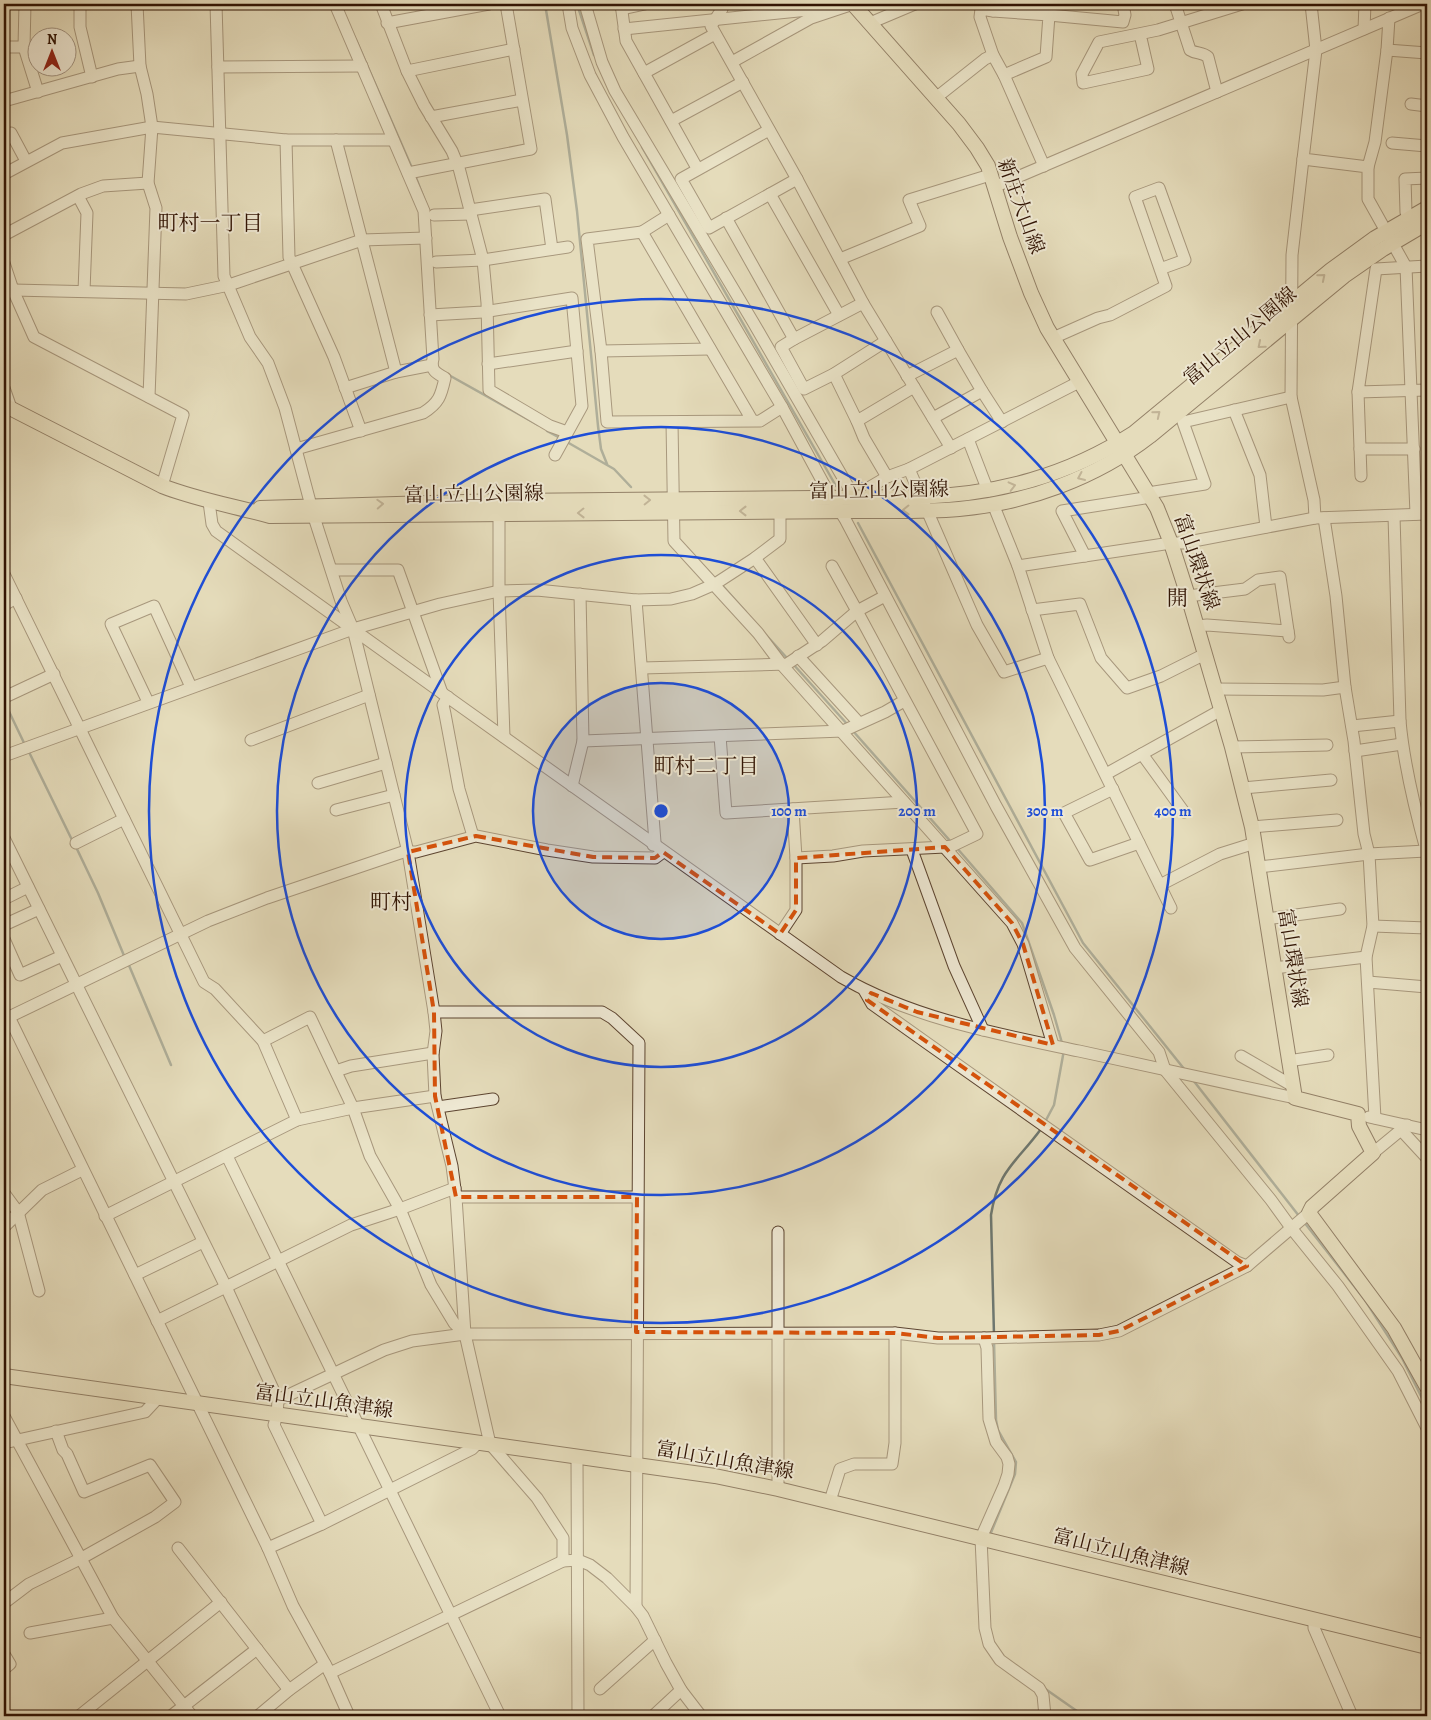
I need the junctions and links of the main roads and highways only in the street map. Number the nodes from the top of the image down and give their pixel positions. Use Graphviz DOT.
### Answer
graph roads {
  1 [pos="853,4"];
  2 [pos="1427,208"];
  3 [pos="1427,223"];
  4 [pos="1390,236"];
  5 [pos="7,406"];
  6 [pos="1121,449"];
  7 [pos="923,504"];
  8 [pos="780,505"];
  9 [pos="4,1376"];
  10 [pos="1427,1387"];
  11 [pos="1427,1647"];
  1 -- 6 [label="main road, 新庄大山線"];
  2 -- 4 [label="main road, 富山立山公園線"];
  3 -- 4 [label="main road, 富山立山公園線"];
  4 -- 6 [label="main road, 富山立山公園線, one-way"];
  6 -- 4 [label="main road, 富山立山公園線, one-way"];
  5 -- 8 [label="main road, 富山立山公園線"];
  7 -- 6 [label="main road, 富山立山公園線, one-way"];
  6 -- 7 [label="main road, 富山立山公園線, one-way"];
  6 -- 10 [label="main road, 富山環状線"];
  7 -- 8 [label="main road, 富山立山公園線, one-way"];
  7 -- 8 [label="main road, 富山立山公園線"];
  9 -- 11 [label="main road, 富山立山魚津線"];
}
